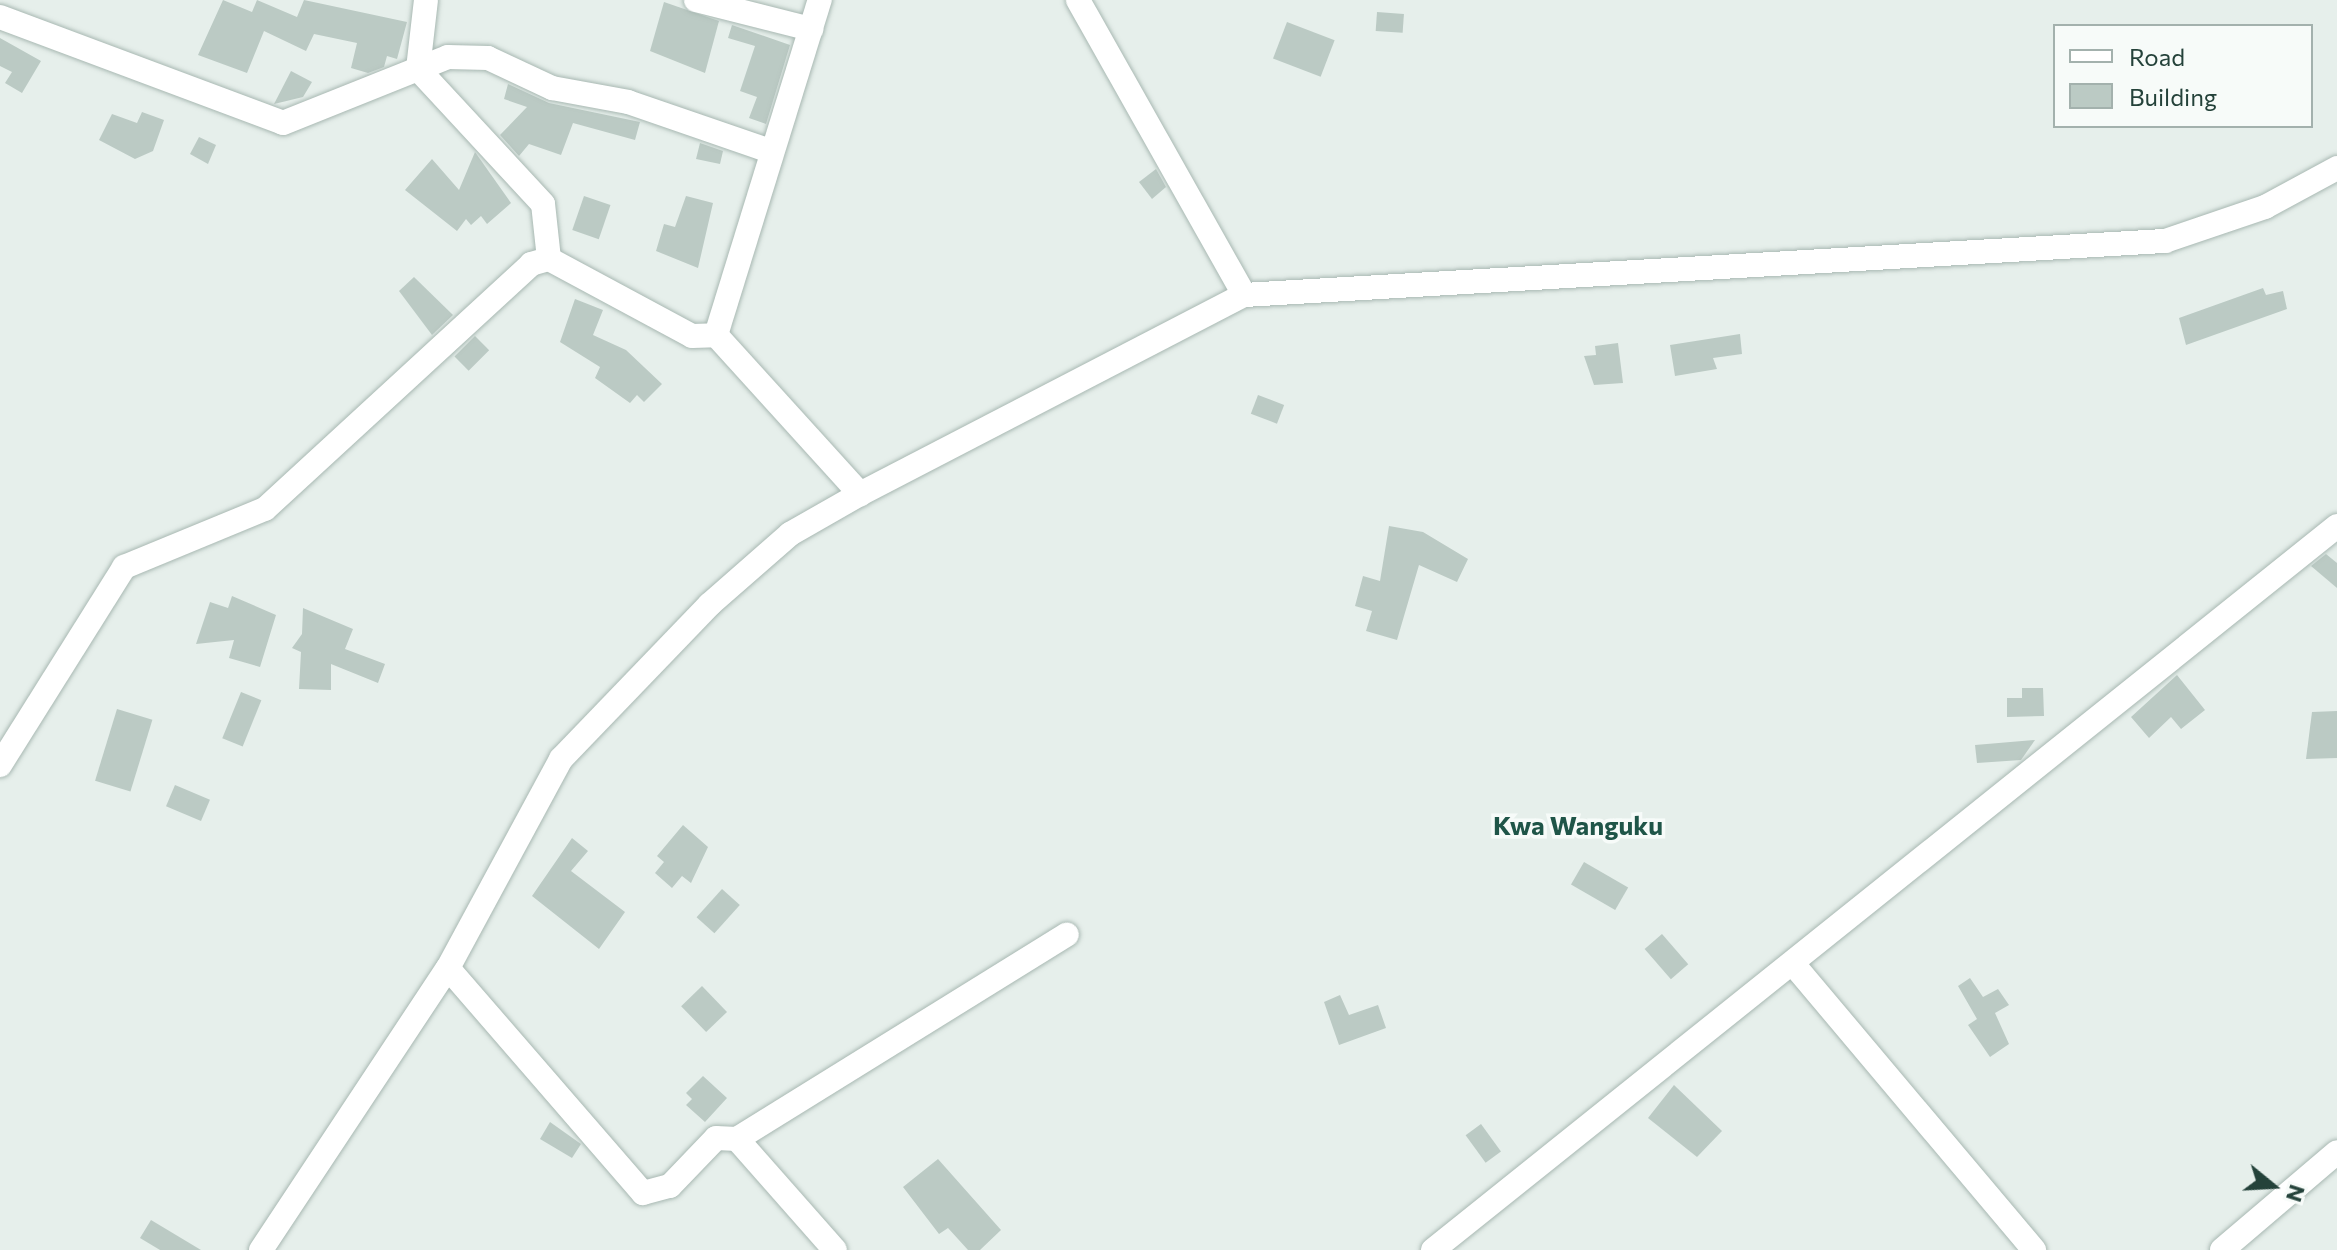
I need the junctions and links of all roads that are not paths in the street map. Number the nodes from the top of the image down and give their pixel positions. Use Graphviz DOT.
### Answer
graph roads {
  1 [pos="426,0"];
  2 [pos="696,0"];
  3 [pos="820,0"];
  4 [pos="1078,0"];
  5 [pos="0,17"];
  6 [pos="811,29"];
  7 [pos="418,69"];
  8 [pos="770,151"];
  9 [pos="2337,168"];
  10 [pos="549,259"];
  11 [pos="1244,295"];
  12 [pos="716,335"];
  13 [pos="860,494"];
  14 [pos="2337,526"];
  15 [pos="0,765"];
  16 [pos="1067,934"];
  17 [pos="1794,965"];
  18 [pos="448,968"];
  19 [pos="737,1139"];
  20 [pos="2337,1152"];
  21 [pos="261,1250"];
  22 [pos="835,1250"];
  23 [pos="1433,1250"];
  24 [pos="2034,1250"];
  25 [pos="2222,1250"];
  1 -- 7 [label="street"];
  2 -- 6 [label="street"];
  3 -- 6 [label="street"];
  4 -- 11 [label="street"];
  5 -- 7 [label="street"];
  6 -- 8 [label="street"];
  7 -- 8 [label="street"];
  7 -- 10 [label="street"];
  8 -- 12 [label="street"];
  9 -- 11 [label="street"];
  10 -- 12 [label="street"];
  10 -- 15 [label="street"];
  11 -- 13 [label="street"];
  12 -- 13 [label="street"];
  13 -- 18 [label="street"];
  14 -- 17 [label="street"];
  16 -- 19 [label="street"];
  17 -- 23 [label="street"];
  17 -- 24 [label="street"];
  18 -- 19 [label="street"];
  18 -- 21 [label="street"];
  19 -- 22 [label="street"];
  20 -- 25 [label="street"];
}
